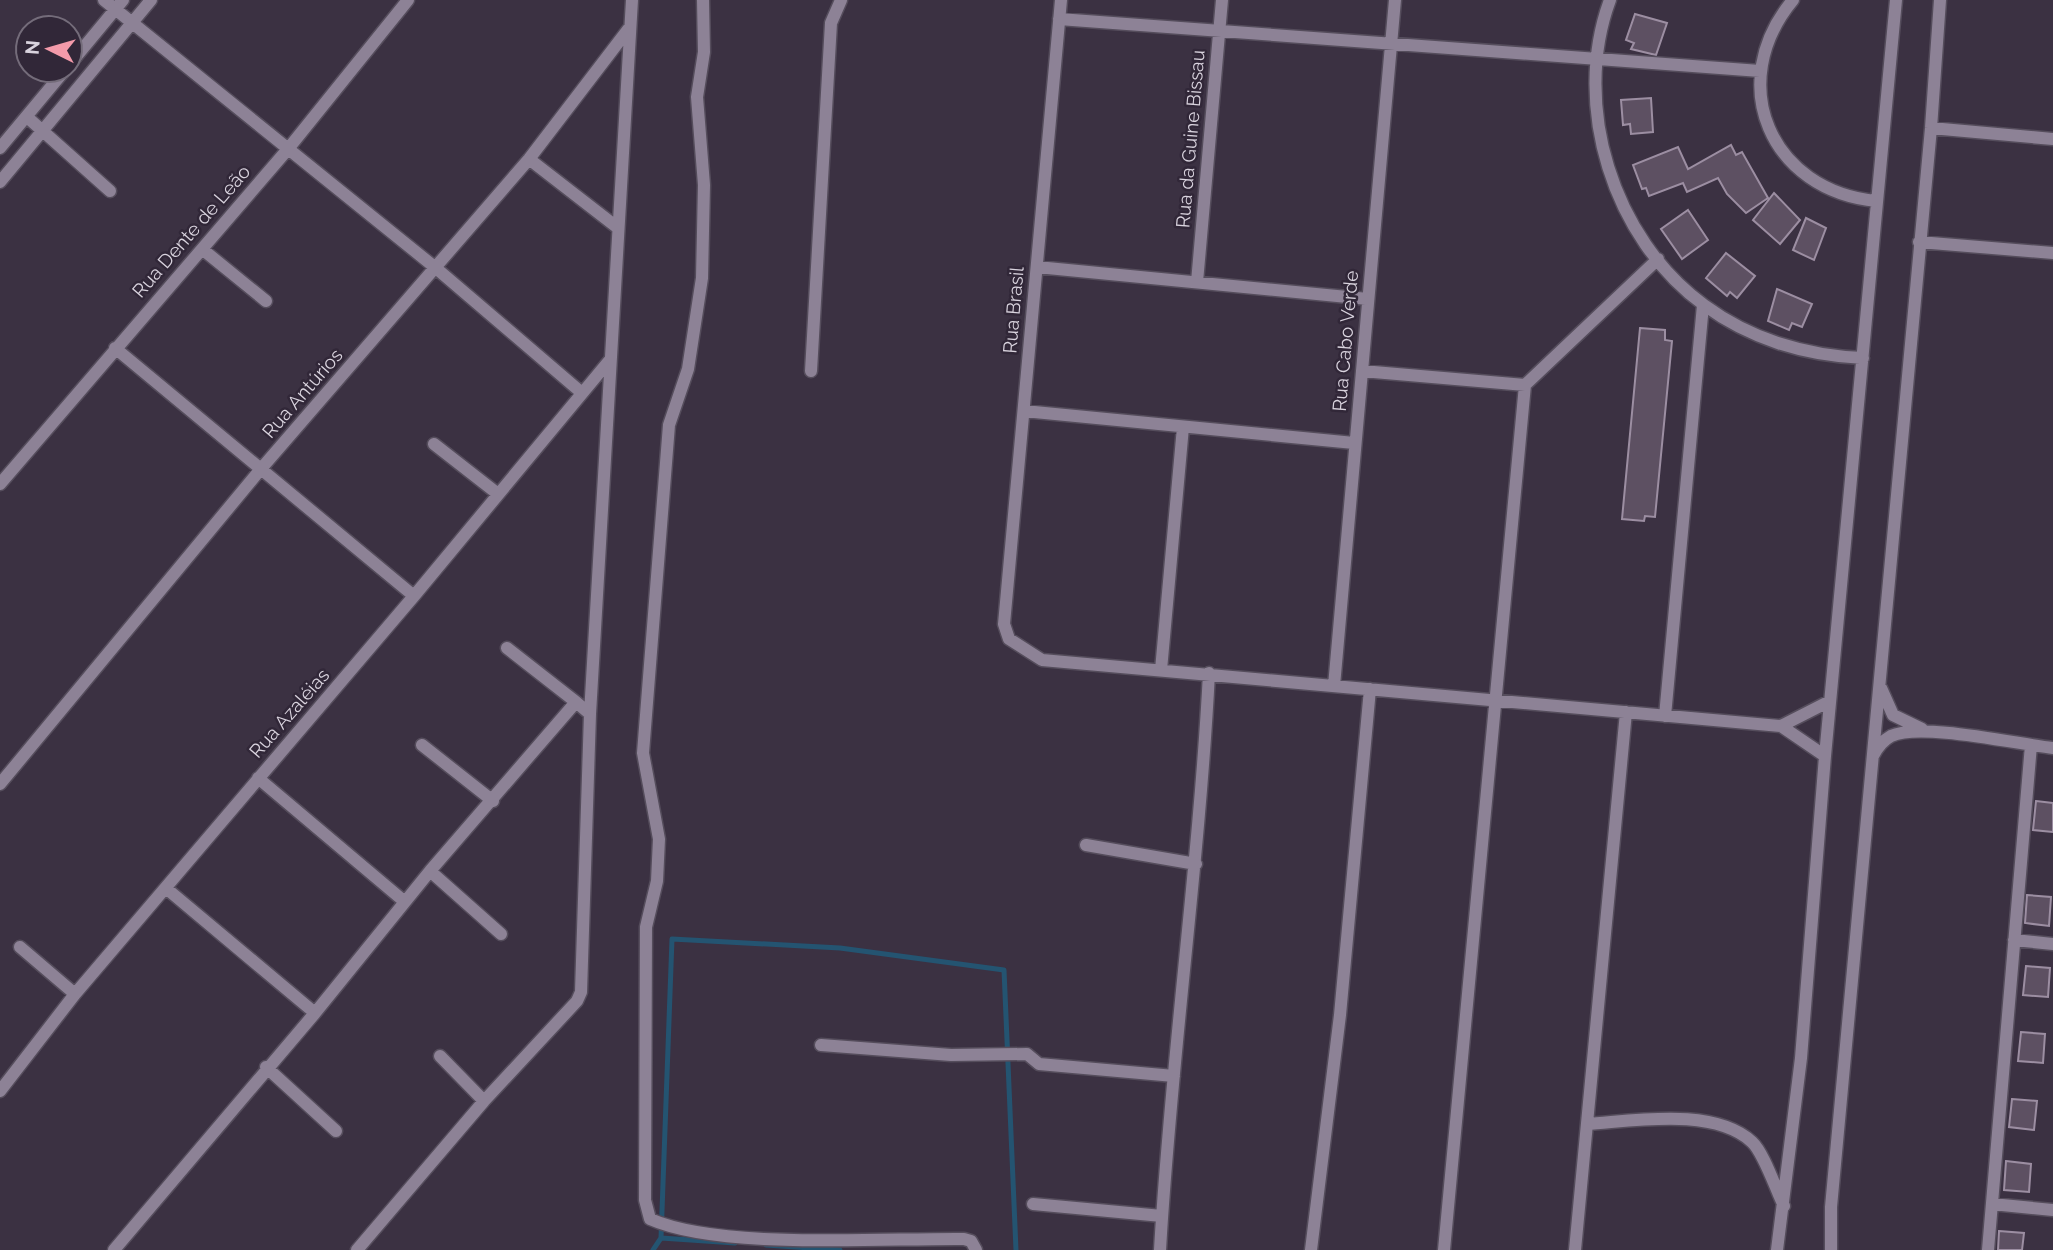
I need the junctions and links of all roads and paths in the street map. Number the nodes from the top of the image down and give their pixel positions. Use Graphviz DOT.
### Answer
graph roads {
  1 [pos="104,0"];
  2 [pos="151,0"];
  3 [pos="408,0"];
  4 [pos="632,0"];
  5 [pos="703,0"];
  6 [pos="841,0"];
  7 [pos="1061,0"];
  8 [pos="1222,0"];
  9 [pos="1395,0"];
  10 [pos="1610,0"];
  11 [pos="1793,0"];
  12 [pos="1896,0"];
  13 [pos="1940,0"];
  14 [pos="119,5"];
  15 [pos="1059,19"];
  16 [pos="133,22"];
  17 [pos="631,26"];
  18 [pos="1219,32"];
  19 [pos="1392,44"];
  20 [pos="84,47"];
  21 [pos="1596,59"];
  22 [pos="1760,71"];
  23 [pos="54,84"];
  24 [pos="27,117"];
  25 [pos="1931,128"];
  26 [pos="43,131"];
  27 [pos="2053,139"];
  28 [pos="0,148"];
  29 [pos="288,149"];
  30 [pos="529,159"];
  31 [pos="0,182"];
  32 [pos="110,191"];
  33 [pos="1877,201"];
  34 [pos="618,228"];
  35 [pos="1919,242"];
  36 [pos="202,249"];
  37 [pos="2053,253"];
  38 [pos="1658,259"];
  39 [pos="1037,267"];
  40 [pos="437,269"];
  41 [pos="1196,282"];
  42 [pos="1368,299"];
  43 [pos="267,301"];
  44 [pos="1703,305"];
  45 [pos="115,348"];
  46 [pos="1863,358"];
  47 [pos="609,361"];
  48 [pos="1362,370"];
  49 [pos="811,371"];
  50 [pos="1525,385"];
  51 [pos="582,393"];
  52 [pos="1024,411"];
  53 [pos="1183,426"];
  54 [pos="1354,443"];
  55 [pos="434,444"];
  56 [pos="260,470"];
  57 [pos="0,484"];
  58 [pos="498,494"];
  59 [pos="414,596"];
  60 [pos="507,648"];
  61 [pos="1161,670"];
  62 [pos="1209,673"];
  63 [pos="1878,678"];
  64 [pos="1334,686"];
  65 [pos="1370,689"];
  66 [pos="1495,700"];
  67 [pos="1830,701"];
  68 [pos="576,702"];
  69 [pos="1626,712"];
  70 [pos="590,713"];
  71 [pos="1665,716"];
  72 [pos="1782,726"];
  73 [pos="1929,731"];
  74 [pos="422,745"];
  75 [pos="2031,745"];
  76 [pos="2053,748"];
  77 [pos="1825,755"];
  78 [pos="1871,760"];
  79 [pos="258,778"];
  80 [pos="0,785"];
  81 [pos="493,801"];
  82 [pos="1086,845"];
  83 [pos="1196,864"];
  84 [pos="430,871"];
  85 [pos="167,889"];
  86 [pos="405,902"];
  87 [pos="501,934"];
  88 [pos="2014,940"];
  89 [pos="2053,944"];
  90 [pos="20,947"];
  91 [pos="75,993"];
  92 [pos="315,1013"];
  93 [pos="821,1045"];
  94 [pos="440,1056"];
  95 [pos="265,1067"];
  96 [pos="1174,1076"];
  97 [pos="0,1091"];
  98 [pos="484,1101"];
  99 [pos="1587,1124"];
  100 [pos="336,1131"];
  101 [pos="1033,1204"];
  102 [pos="1992,1204"];
  103 [pos="1785,1208"];
  104 [pos="2053,1210"];
  105 [pos="1162,1216"];
  106 [pos="114,1250"];
  107 [pos="357,1250"];
  108 [pos="976,1250"];
  109 [pos="1160,1250"];
  110 [pos="1311,1250"];
  111 [pos="1444,1250"];
  112 [pos="1575,1250"];
  113 [pos="1777,1250"];
  114 [pos="1831,1250"];
  115 [pos="1988,1250"];
  1 -- 14 [label="street"];
  2 -- 16 [label="street"];
  3 -- 29 [label="street, Rua Dente de Leão"];
  4 -- 17 [label="street"];
  5 -- 108 [label="street"];
  6 -- 49 [label="street"];
  7 -- 15 [label="street, Rua Brasil"];
  8 -- 18 [label="street, Rua da Guine Bissau"];
  9 -- 19 [label="street, Rua Cabo Verde"];
  10 -- 21 [label="street"];
  11 -- 22 [label="street"];
  12 -- 33 [label="street"];
  13 -- 25 [label="street"];
  14 -- 16 [label="street"];
  14 -- 20 [label="street"];
  15 -- 18 [label="street"];
  15 -- 39 [label="street, Rua Brasil"];
  16 -- 26 [label="street"];
  16 -- 29 [label="street"];
  17 -- 30 [label="street, Rua Antúrios"];
  17 -- 34 [label="street"];
  18 -- 19 [label="street"];
  18 -- 41 [label="street, Rua da Guine Bissau"];
  19 -- 21 [label="street"];
  19 -- 42 [label="street, Rua Cabo Verde"];
  21 -- 22 [label="street"];
  21 -- 38 [label="street"];
  22 -- 33 [label="street"];
  23 -- 24 [label="street"];
  24 -- 26 [label="street"];
  24 -- 28 [label="street"];
  25 -- 27 [label="street"];
  25 -- 35 [label="street"];
  26 -- 31 [label="street"];
  26 -- 32 [label="street"];
  29 -- 36 [label="street, Rua Dente de Leão"];
  29 -- 40 [label="street"];
  30 -- 34 [label="street"];
  30 -- 40 [label="street, Rua Antúrios"];
  33 -- 46 [label="street"];
  34 -- 47 [label="street"];
  35 -- 37 [label="street"];
  35 -- 63 [label="street"];
  36 -- 43 [label="street"];
  36 -- 45 [label="street, Rua Dente de Leão"];
  38 -- 44 [label="street"];
  38 -- 50 [label="street"];
  39 -- 41 [label="street"];
  39 -- 52 [label="street, Rua Brasil"];
  40 -- 51 [label="street"];
  40 -- 56 [label="street, Rua Antúrios"];
  41 -- 42 [label="street"];
  42 -- 48 [label="street, Rua Cabo Verde"];
  44 -- 46 [label="street"];
  44 -- 71 [label="street"];
  45 -- 56 [label="street"];
  45 -- 57 [label="street, Rua Dente de Leão"];
  46 -- 67 [label="street"];
  47 -- 51 [label="street, Rua Azaléias"];
  47 -- 70 [label="street"];
  48 -- 50 [label="street"];
  48 -- 54 [label="street, Rua Cabo Verde"];
  50 -- 66 [label="street"];
  51 -- 58 [label="street, Rua Azaléias"];
  52 -- 53 [label="street"];
  52 -- 61 [label="street, Rua Brasil"];
  53 -- 54 [label="street"];
  53 -- 61 [label="street"];
  54 -- 64 [label="street, Rua Cabo Verde"];
  55 -- 58 [label="street"];
  56 -- 59 [label="street"];
  56 -- 80 [label="street, Rua Antúrios"];
  58 -- 59 [label="street, Rua Azaléias"];
  59 -- 79 [label="street, Rua Azaléias"];
  60 -- 68 [label="street"];
  61 -- 62 [label="street"];
  62 -- 64 [label="street"];
  62 -- 83 [label="street"];
  63 -- 73 [label="street"];
  63 -- 78 [label="street"];
  64 -- 65 [label="street"];
  65 -- 66 [label="street"];
  65 -- 110 [label="street"];
  66 -- 69 [label="street"];
  66 -- 111 [label="street"];
  67 -- 72 [label="street"];
  67 -- 77 [label="street"];
  68 -- 70 [label="street"];
  68 -- 81 [label="street"];
  69 -- 71 [label="street"];
  69 -- 99 [label="street"];
  70 -- 98 [label="street"];
  71 -- 72 [label="street"];
  72 -- 77 [label="street"];
  73 -- 75 [label="street"];
  73 -- 78 [label="street"];
  74 -- 81 [label="street"];
  75 -- 76 [label="street"];
  75 -- 88 [label="street"];
  77 -- 103 [label="street"];
  78 -- 114 [label="street"];
  79 -- 85 [label="street, Rua Azaléias"];
  79 -- 86 [label="street"];
  81 -- 84 [label="street"];
  82 -- 83 [label="street"];
  83 -- 96 [label="street"];
  84 -- 86 [label="street"];
  84 -- 87 [label="street"];
  85 -- 91 [label="street, Rua Azaléias"];
  85 -- 92 [label="street"];
  86 -- 92 [label="street"];
  88 -- 89 [label="street"];
  88 -- 102 [label="street"];
  90 -- 91 [label="street"];
  91 -- 97 [label="street, Rua Azaléias"];
  92 -- 95 [label="street"];
  93 -- 96 [label="street"];
  94 -- 98 [label="street"];
  95 -- 100 [label="street"];
  95 -- 106 [label="street"];
  96 -- 105 [label="street"];
  98 -- 107 [label="street"];
  99 -- 103 [label="street"];
  99 -- 112 [label="street"];
  101 -- 105 [label="street"];
  102 -- 104 [label="street"];
  102 -- 115 [label="street"];
  103 -- 113 [label="street"];
  105 -- 109 [label="street"];
}
